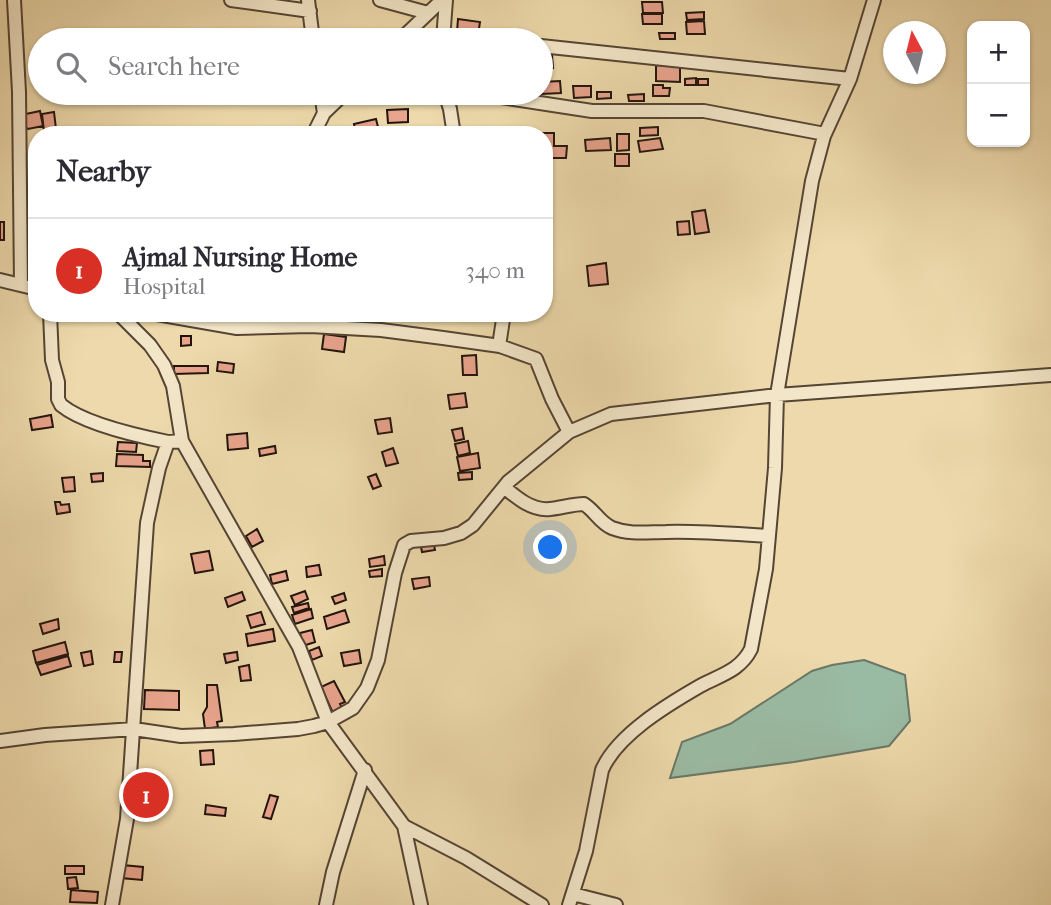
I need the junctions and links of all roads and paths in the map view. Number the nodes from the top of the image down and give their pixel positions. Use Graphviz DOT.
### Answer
graph roads {
  1 [pos="14,0"];
  2 [pos="231,0"];
  3 [pos="380,0"];
  4 [pos="444,0"];
  5 [pos="874,0"];
  6 [pos="309,6"];
  7 [pos="428,13"];
  8 [pos="312,28"];
  9 [pos="412,28"];
  10 [pos="443,28"];
  11 [pos="553,47"];
  12 [pos="849,79"];
  13 [pos="323,105"];
  14 [pos="332,105"];
  15 [pos="449,105"];
  16 [pos="553,105"];
  17 [pos="324,113"];
  18 [pos="318,126"];
  19 [pos="453,126"];
  20 [pos="825,134"];
  21 [pos="0,280"];
  22 [pos="21,285"];
  23 [pos="28,287"];
  24 [pos="50,322"];
  25 [pos="127,322"];
  26 [pos="203,322"];
  27 [pos="503,322"];
  28 [pos="499,346"];
  29 [pos="1051,375"];
  30 [pos="777,395"];
  31 [pos="569,432"];
  32 [pos="175,442"];
  33 [pos="504,487"];
  34 [pos="769,536"];
  35 [pos="328,722"];
  36 [pos="134,729"];
  37 [pos="0,741"];
  38 [pos="365,771"];
  39 [pos="404,826"];
  40 [pos="571,899"];
  41 [pos="112,905"];
  42 [pos="326,905"];
  43 [pos="421,905"];
  44 [pos="542,905"];
  45 [pos="616,905"];
  1 -- 22 [label="street"];
  2 -- 6 [label="street"];
  3 -- 7 [label="street"];
  4 -- 7 [label="street"];
  4 -- 10 [label="street"];
  5 -- 12 [label="street"];
  6 -- 8 [label="street"];
  7 -- 9 [label="street"];
  11 -- 12 [label="street"];
  12 -- 20 [label="street"];
  13 -- 17 [label="street"];
  14 -- 17 [label="street"];
  15 -- 19 [label="street"];
  16 -- 20 [label="street"];
  17 -- 18 [label="street"];
  20 -- 30 [label="street"];
  21 -- 22 [label="street"];
  22 -- 23 [label="street"];
  24 -- 32 [label="street"];
  25 -- 32 [label="street"];
  26 -- 28 [label="street"];
  27 -- 28 [label="street"];
  28 -- 31 [label="street"];
  29 -- 30 [label="street"];
  30 -- 31 [label="street"];
  30 -- 34 [label="street"];
  31 -- 33 [label="street"];
  32 -- 35 [label="street"];
  32 -- 36 [label="street"];
  33 -- 34 [label="street"];
  33 -- 35 [label="street"];
  34 -- 40 [label="street"];
  35 -- 36 [label="street"];
  35 -- 38 [label="street"];
  36 -- 37 [label="street"];
  36 -- 41 [label="street"];
  38 -- 39 [label="street"];
  38 -- 42 [label="street"];
  39 -- 43 [label="street"];
  39 -- 44 [label="street"];
  40 -- 45 [label="street"];
}
